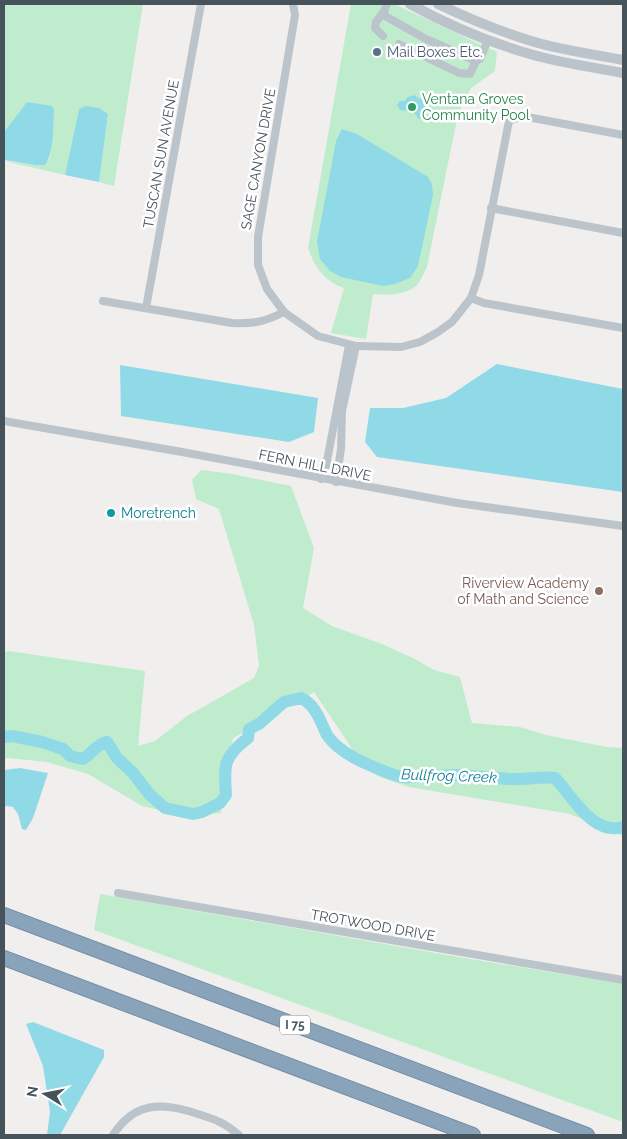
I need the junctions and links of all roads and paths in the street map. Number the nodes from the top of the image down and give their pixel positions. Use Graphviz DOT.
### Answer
graph roads {
  1 [pos="201,4"];
  2 [pos="293,4"];
  3 [pos="410,4"];
  4 [pos="438,4"];
  5 [pos="386,7"];
  6 [pos="383,36"];
  7 [pos="518,36"];
  8 [pos="488,40"];
  9 [pos="399,44"];
  10 [pos="623,60"];
  11 [pos="476,61"];
  12 [pos="623,73"];
  13 [pos="623,135"];
  14 [pos="491,208"];
  15 [pos="623,233"];
  16 [pos="471,298"];
  17 [pos="103,301"];
  18 [pos="146,308"];
  19 [pos="284,312"];
  20 [pos="623,328"];
  21 [pos="352,346"];
  22 [pos="4,421"];
  23 [pos="321,479"];
  24 [pos="336,482"];
  25 [pos="623,526"];
  26 [pos="118,893"];
  27 [pos="4,915"];
  28 [pos="4,958"];
  29 [pos="623,980"];
  30 [pos="113,1135"];
  31 [pos="239,1135"];
  32 [pos="473,1135"];
  33 [pos="587,1135"];
  1 -- 18 [label="street, TUSCAN SUN AVENUE"];
  2 -- 19 [label="street, SAGE CANYON DRIVE"];
  3 -- 8 [label="street"];
  4 -- 7 [label="street"];
  5 -- 6 [label="street"];
  5 -- 11 [label="street"];
  7 -- 8 [label="street"];
  7 -- 10 [label="street"];
  8 -- 11 [label="street"];
  8 -- 12 [label="street"];
  9 -- 11 [label="street"];
  13 -- 14 [label="street"];
  14 -- 15 [label="street"];
  14 -- 16 [label="street"];
  16 -- 20 [label="street"];
  16 -- 21 [label="street"];
  17 -- 18 [label="street"];
  18 -- 19 [label="street"];
  19 -- 21 [label="street, SAGE CANYON DRIVE"];
  21 -- 23 [label="street"];
  21 -- 24 [label="street"];
  22 -- 23 [label="street, FERN HILL DRIVE"];
  23 -- 24 [label="street, FERN HILL DRIVE"];
  24 -- 25 [label="street, FERN HILL DRIVE"];
  26 -- 29 [label="street, TROTWOOD DRIVE"];
  27 -- 33 [label="highway, I 75"];
  28 -- 32 [label="highway"];
  30 -- 31 [label="street"];
}
